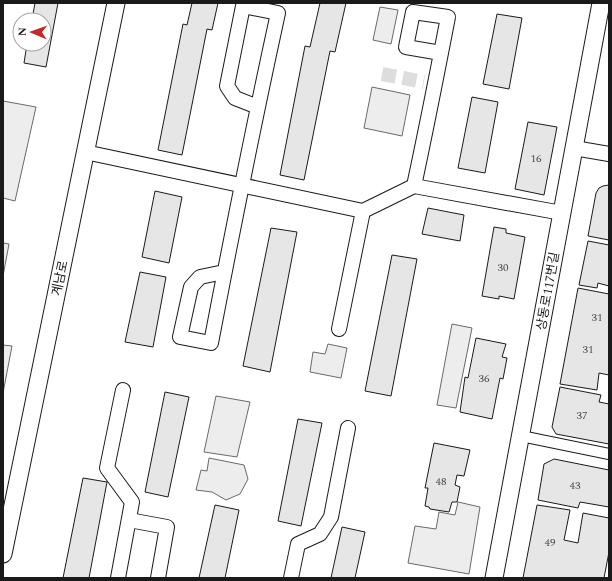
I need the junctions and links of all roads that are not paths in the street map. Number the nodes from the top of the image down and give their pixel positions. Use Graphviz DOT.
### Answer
graph roads {
  1 [pos="116,3"];
  2 [pos="601,3"];
  3 [pos="244,5"];
  4 [pos="441,53"];
  5 [pos="258,107"];
  6 [pos="574,148"];
  7 [pos="85,152"];
  8 [pos="609,154"];
  9 [pos="241,185"];
  10 [pos="414,186"];
  11 [pos="363,211"];
  12 [pos="562,213"];
  13 [pos="224,272"];
  14 [pos="339,329"];
  15 [pos="123,390"];
  16 [pos="348,428"];
  17 [pos="521,436"];
  18 [pos="609,454"];
  19 [pos="129,520"];
  20 [pos="3,554"];
  21 [pos="118,578"];
  22 [pos="158,578"];
  23 [pos="292,578"];
  24 [pos="494,578"];
  1 -- 7 [label="street, 계남로"];
  2 -- 6 [label="street, 상동로117번길"];
  3 -- 5 [label="street"];
  3 -- 5 [label="street"];
  4 -- 10 [label="street"];
  5 -- 9 [label="street"];
  6 -- 8 [label="street"];
  6 -- 12 [label="street, 상동로117번길"];
  7 -- 9 [label="street"];
  7 -- 20 [label="street, 계남로"];
  9 -- 11 [label="street"];
  9 -- 13 [label="street"];
  10 -- 11 [label="street"];
  10 -- 12 [label="street"];
  11 -- 14 [label="street"];
  12 -- 17 [label="street, 상동로117번길"];
  13 -- 13 [label="street"];
  15 -- 19 [label="street"];
  16 -- 23 [label="street"];
  17 -- 18 [label="street"];
  17 -- 24 [label="street, 상동로117번길"];
  19 -- 21 [label="street"];
  19 -- 22 [label="street"];
}
